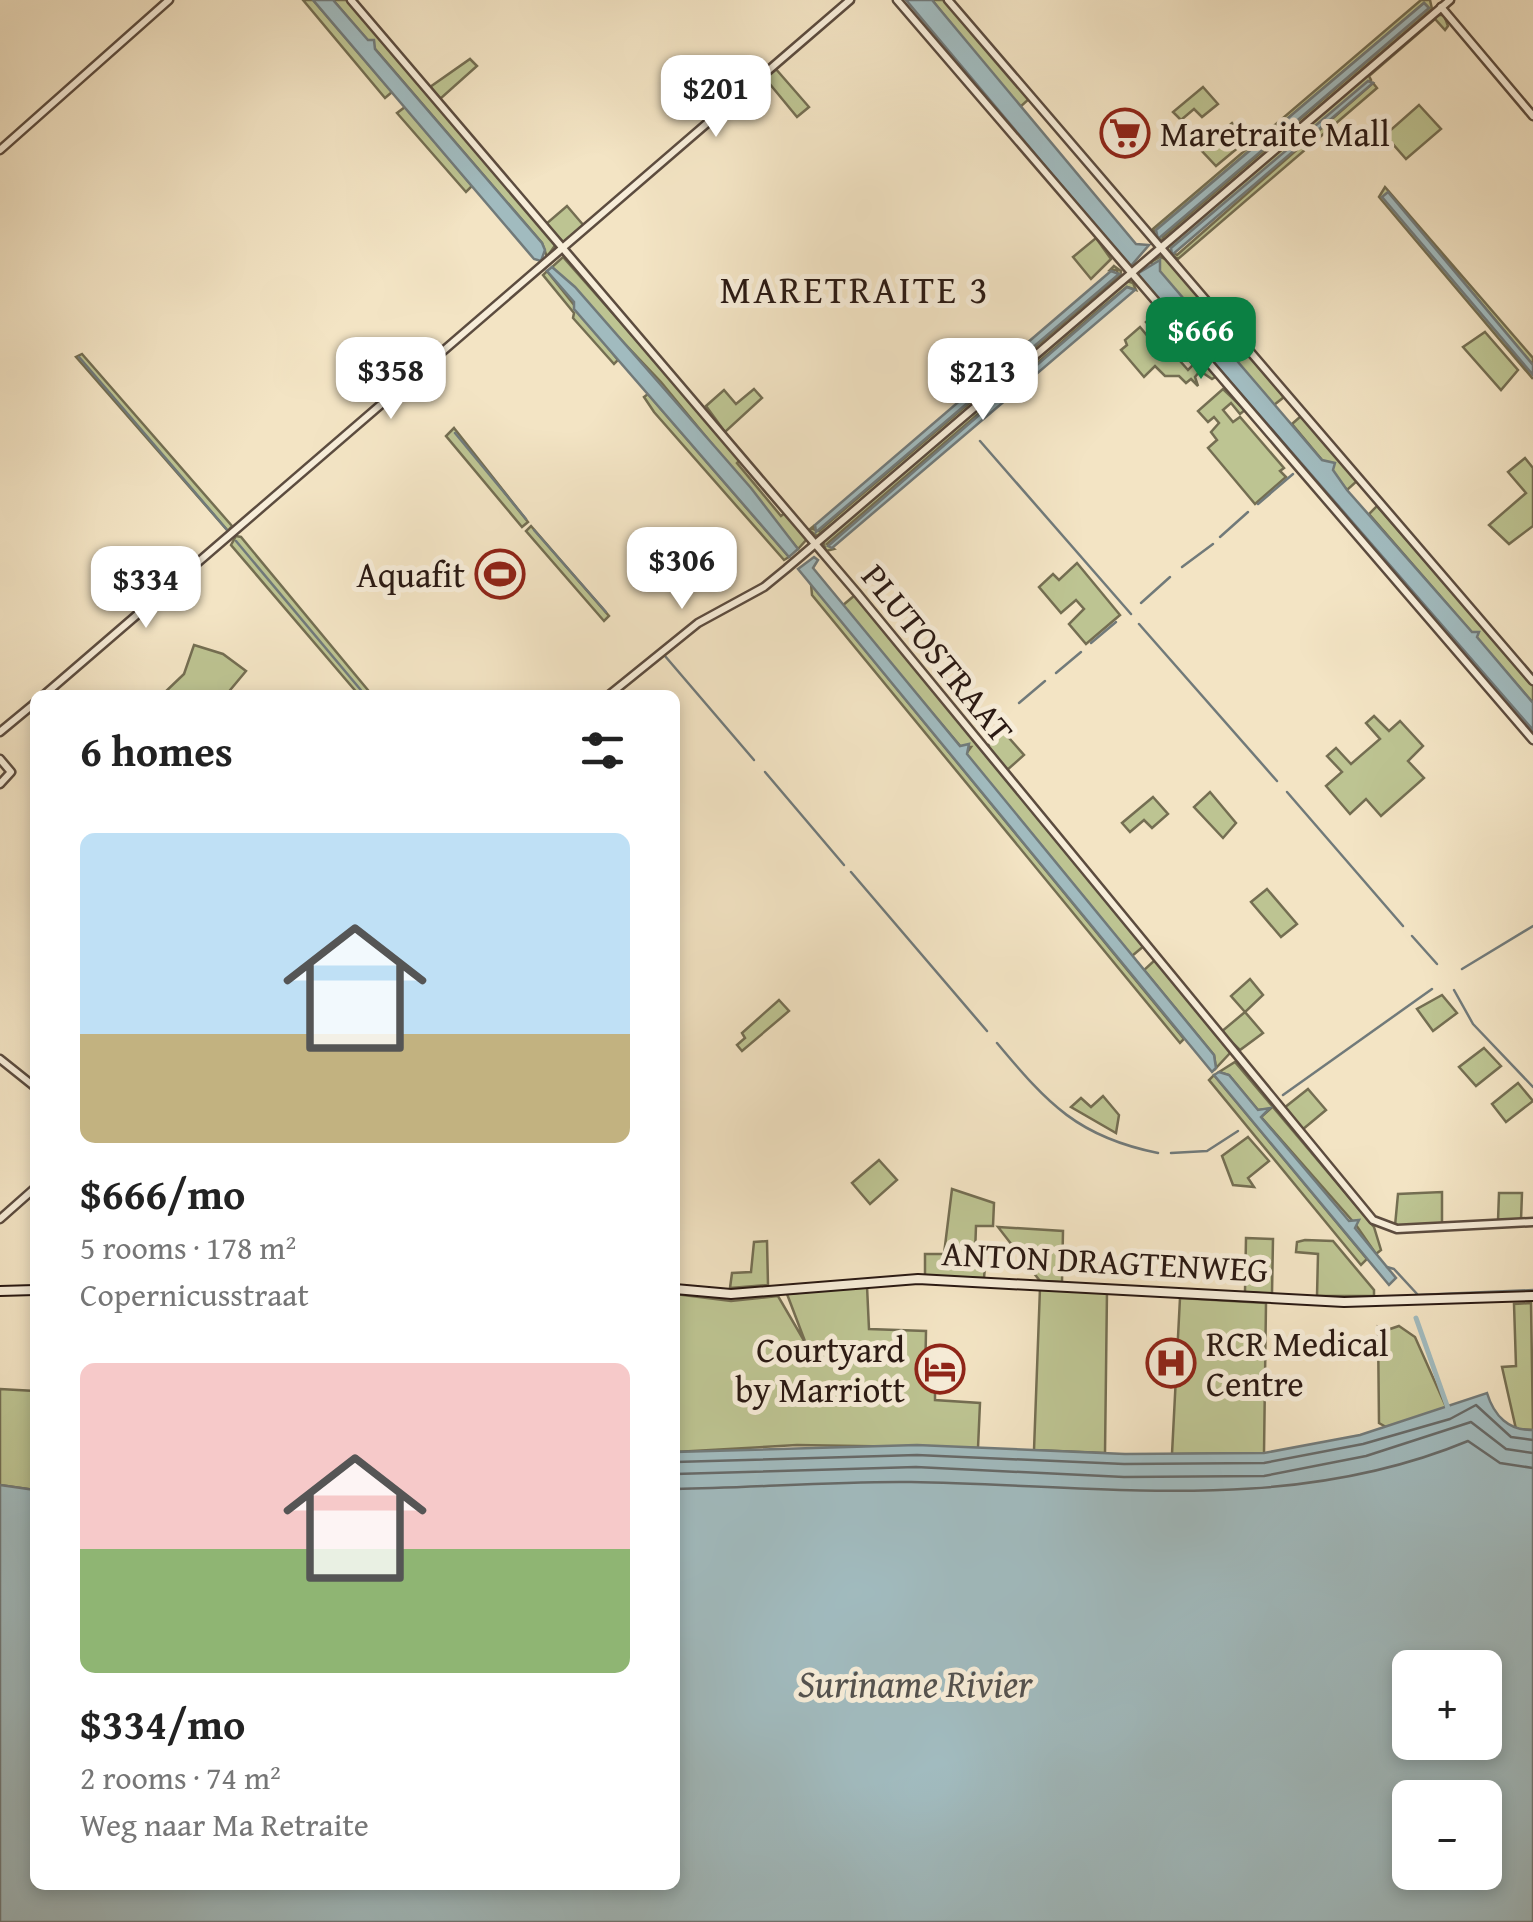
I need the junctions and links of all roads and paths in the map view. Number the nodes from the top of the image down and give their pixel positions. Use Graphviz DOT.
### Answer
graph roads {
  1 [pos="169,0"];
  2 [pos="350,0"];
  3 [pos="850,0"];
  4 [pos="897,0"];
  5 [pos="948,0"];
  6 [pos="1450,0"];
  7 [pos="1441,8"];
  8 [pos="1533,116"];
  9 [pos="0,150"];
  10 [pos="1158,248"];
  11 [pos="562,251"];
  12 [pos="1130,273"];
  13 [pos="812,546"];
  14 [pos="1533,680"];
  15 [pos="50,690"];
  16 [pos="615,690"];
  17 [pos="30,706"];
  18 [pos="0,732"];
  19 [pos="1533,740"];
  20 [pos="0,759"];
  21 [pos="0,784"];
  22 [pos="0,1058"];
  23 [pos="30,1083"];
  24 [pos="30,1192"];
  25 [pos="0,1219"];
  26 [pos="1533,1222"];
  27 [pos="680,1289"];
  28 [pos="30,1290"];
  29 [pos="0,1291"];
  30 [pos="1533,1296"];
  1 -- 9 [label="street"];
  2 -- 11 [label="street, PLUTOSTRAAT"];
  3 -- 11 [label="street"];
  4 -- 12 [label="street"];
  5 -- 10 [label="street"];
  6 -- 7 [label="street"];
  7 -- 8 [label="street"];
  7 -- 10 [label="street"];
  10 -- 12 [label="street"];
  10 -- 14 [label="street"];
  11 -- 13 [label="street, PLUTOSTRAAT"];
  11 -- 15 [label="street"];
  12 -- 13 [label="street"];
  12 -- 19 [label="street"];
  13 -- 16 [label="street"];
  13 -- 26 [label="street, PLUTOSTRAAT"];
  17 -- 18 [label="street"];
  20 -- 21 [label="street"];
  22 -- 23 [label="street"];
  24 -- 25 [label="street"];
  27 -- 30 [label="main road, ANTON DRAGTENWEG"];
  28 -- 29 [label="main road"];
}
